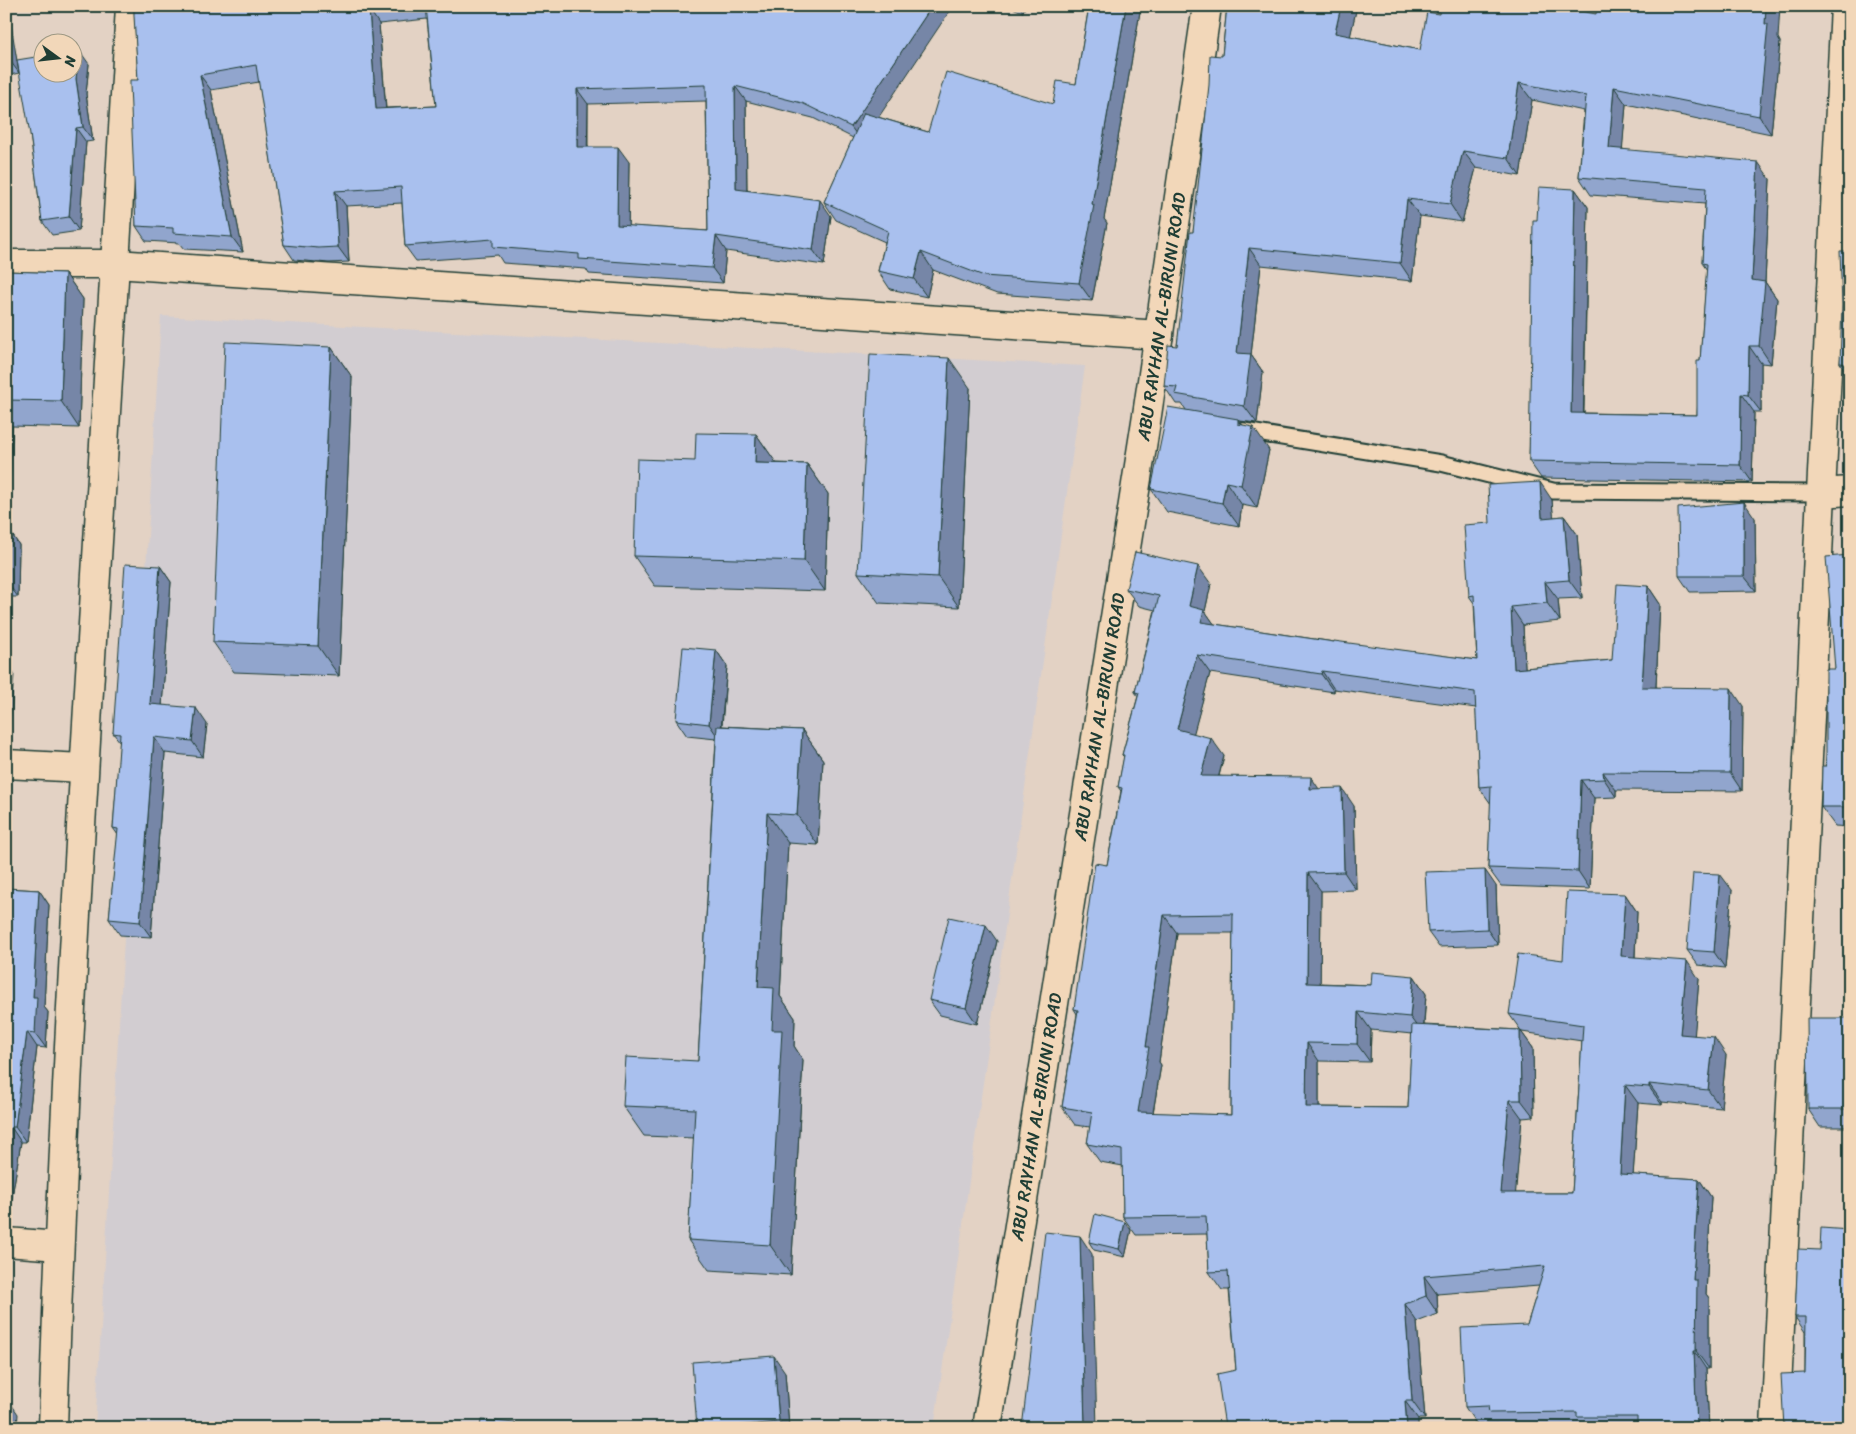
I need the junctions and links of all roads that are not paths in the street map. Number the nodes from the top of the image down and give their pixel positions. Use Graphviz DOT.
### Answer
graph roads {
  1 [pos="130,6"];
  2 [pos="1207,6"];
  3 [pos="1844,6"];
  4 [pos="6,264"];
  5 [pos="116,264"];
  6 [pos="1159,335"];
  7 [pos="1226,428"];
  8 [pos="1850,491"];
  9 [pos="1821,494"];
  10 [pos="6,764"];
  11 [pos="83,768"];
  12 [pos="6,1242"];
  13 [pos="59,1246"];
  14 [pos="53,1428"];
  15 [pos="987,1428"];
  16 [pos="1775,1428"];
  1 -- 5 [label="street"];
  2 -- 6 [label="street, ABU RAYHAN AL-BIRUNI ROAD"];
  3 -- 9 [label="street"];
  4 -- 5 [label="street"];
  5 -- 6 [label="street"];
  5 -- 11 [label="street"];
  6 -- 15 [label="street, ABU RAYHAN AL-BIRUNI ROAD"];
  7 -- 9 [label="lane"];
  8 -- 9 [label="street"];
  9 -- 16 [label="street"];
  10 -- 11 [label="street"];
  11 -- 13 [label="street"];
  12 -- 13 [label="street"];
  13 -- 14 [label="street"];
}
